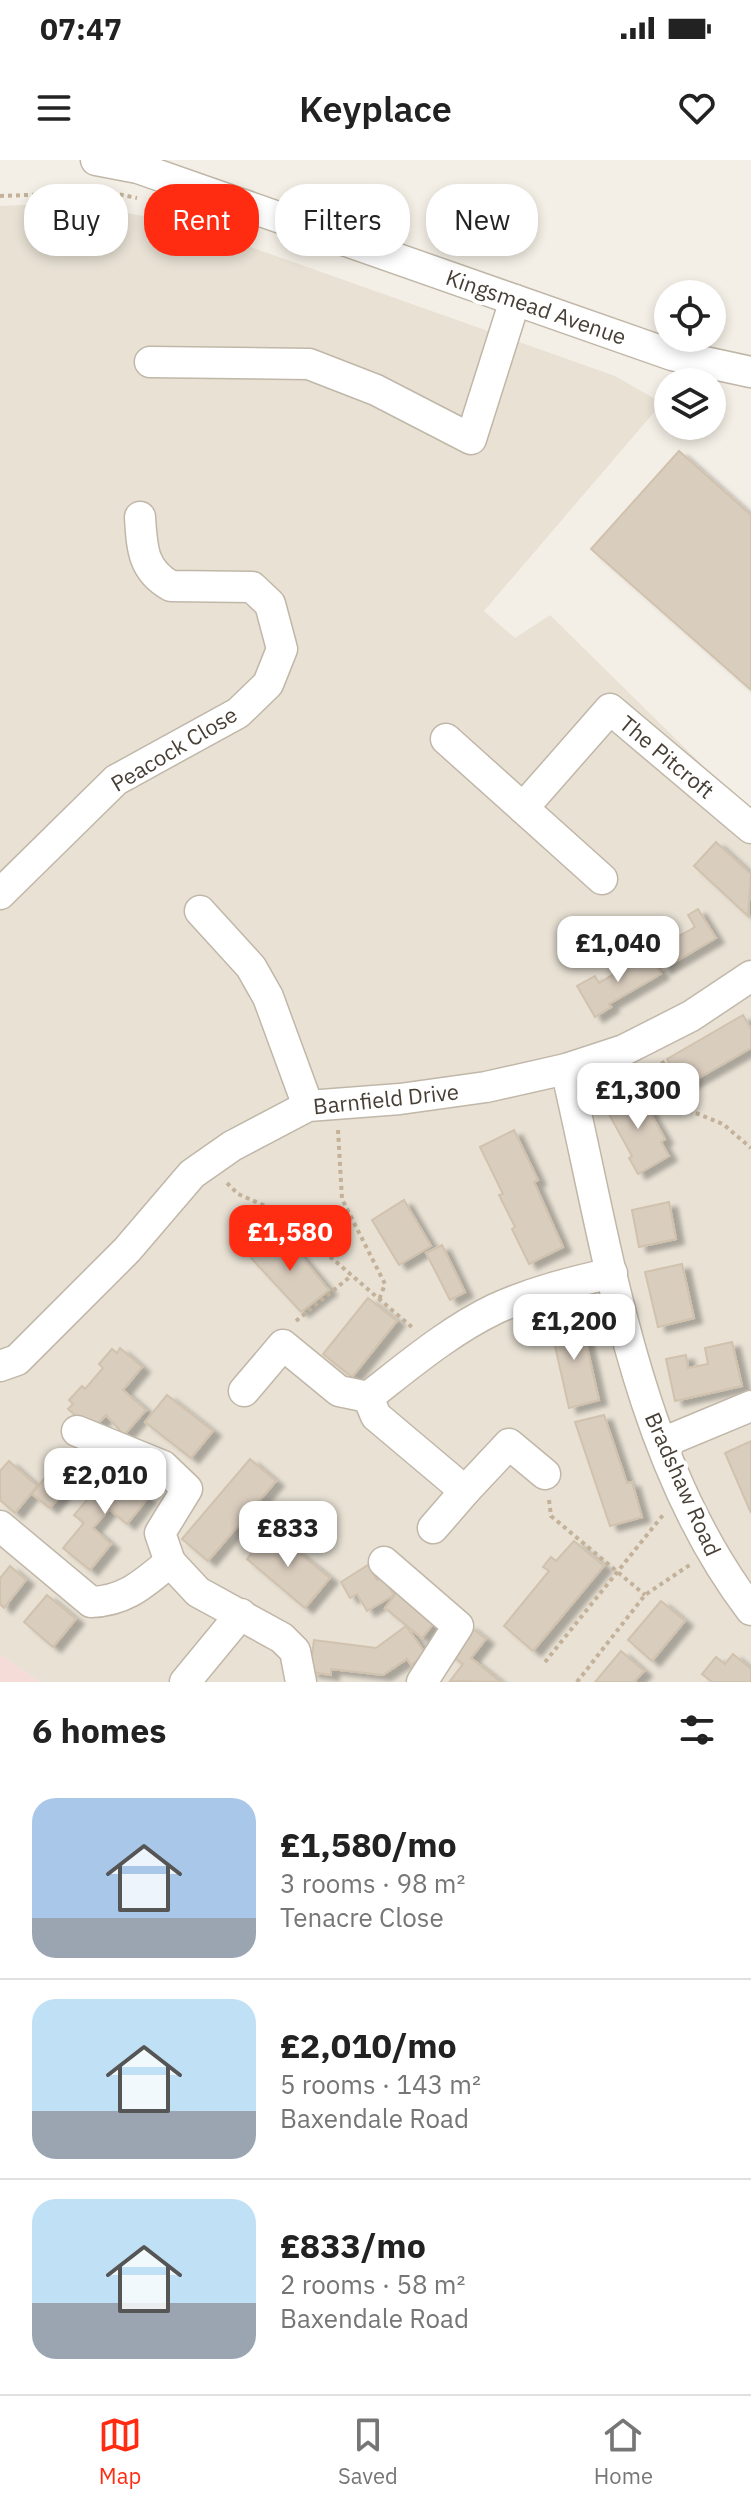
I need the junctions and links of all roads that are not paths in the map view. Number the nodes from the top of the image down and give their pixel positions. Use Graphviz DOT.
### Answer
graph roads {
  1 [pos="96,160"];
  2 [pos="515,300"];
  3 [pos="150,362"];
  4 [pos="751,372"];
  5 [pos="140,517"];
  6 [pos="446,739"];
  7 [pos="523,808"];
  8 [pos="751,828"];
  9 [pos="602,879"];
  10 [pos="0,894"];
  11 [pos="200,911"];
  12 [pos="751,976"];
  13 [pos="566,1069"];
  14 [pos="322,1105"];
  15 [pos="612,1273"];
  16 [pos="0,1366"];
  17 [pos="244,1391"];
  18 [pos="368,1397"];
  19 [pos="751,1406"];
  20 [pos="77,1431"];
  21 [pos="662,1443"];
  22 [pos="545,1474"];
  23 [pos="465,1491"];
  24 [pos="433,1528"];
  25 [pos="9,1532"];
  26 [pos="170,1562"];
  27 [pos="384,1562"];
  28 [pos="751,1610"];
  29 [pos="241,1614"];
  30 [pos="185,1682"];
  31 [pos="301,1682"];
  32 [pos="422,1682"];
  1 -- 2 [label="street, Kingsmead Avenue"];
  2 -- 3 [label="street"];
  2 -- 4 [label="street, Kingsmead Avenue"];
  5 -- 10 [label="street, Peacock Close"];
  6 -- 7 [label="street"];
  7 -- 8 [label="street, The Pitcroft"];
  7 -- 9 [label="street"];
  11 -- 14 [label="street"];
  12 -- 13 [label="street, Barnfield Drive"];
  13 -- 14 [label="street, Barnfield Drive"];
  13 -- 15 [label="street, Bradshaw Road"];
  14 -- 16 [label="street, Barnfield Drive"];
  15 -- 18 [label="street"];
  15 -- 21 [label="street, Bradshaw Road"];
  17 -- 18 [label="street"];
  18 -- 23 [label="street"];
  19 -- 21 [label="street"];
  20 -- 26 [label="street"];
  21 -- 28 [label="street, Bradshaw Road"];
  22 -- 23 [label="street"];
  23 -- 24 [label="street"];
  25 -- 26 [label="street"];
  26 -- 29 [label="street"];
  27 -- 32 [label="street"];
  29 -- 30 [label="street"];
  29 -- 31 [label="street"];
}
